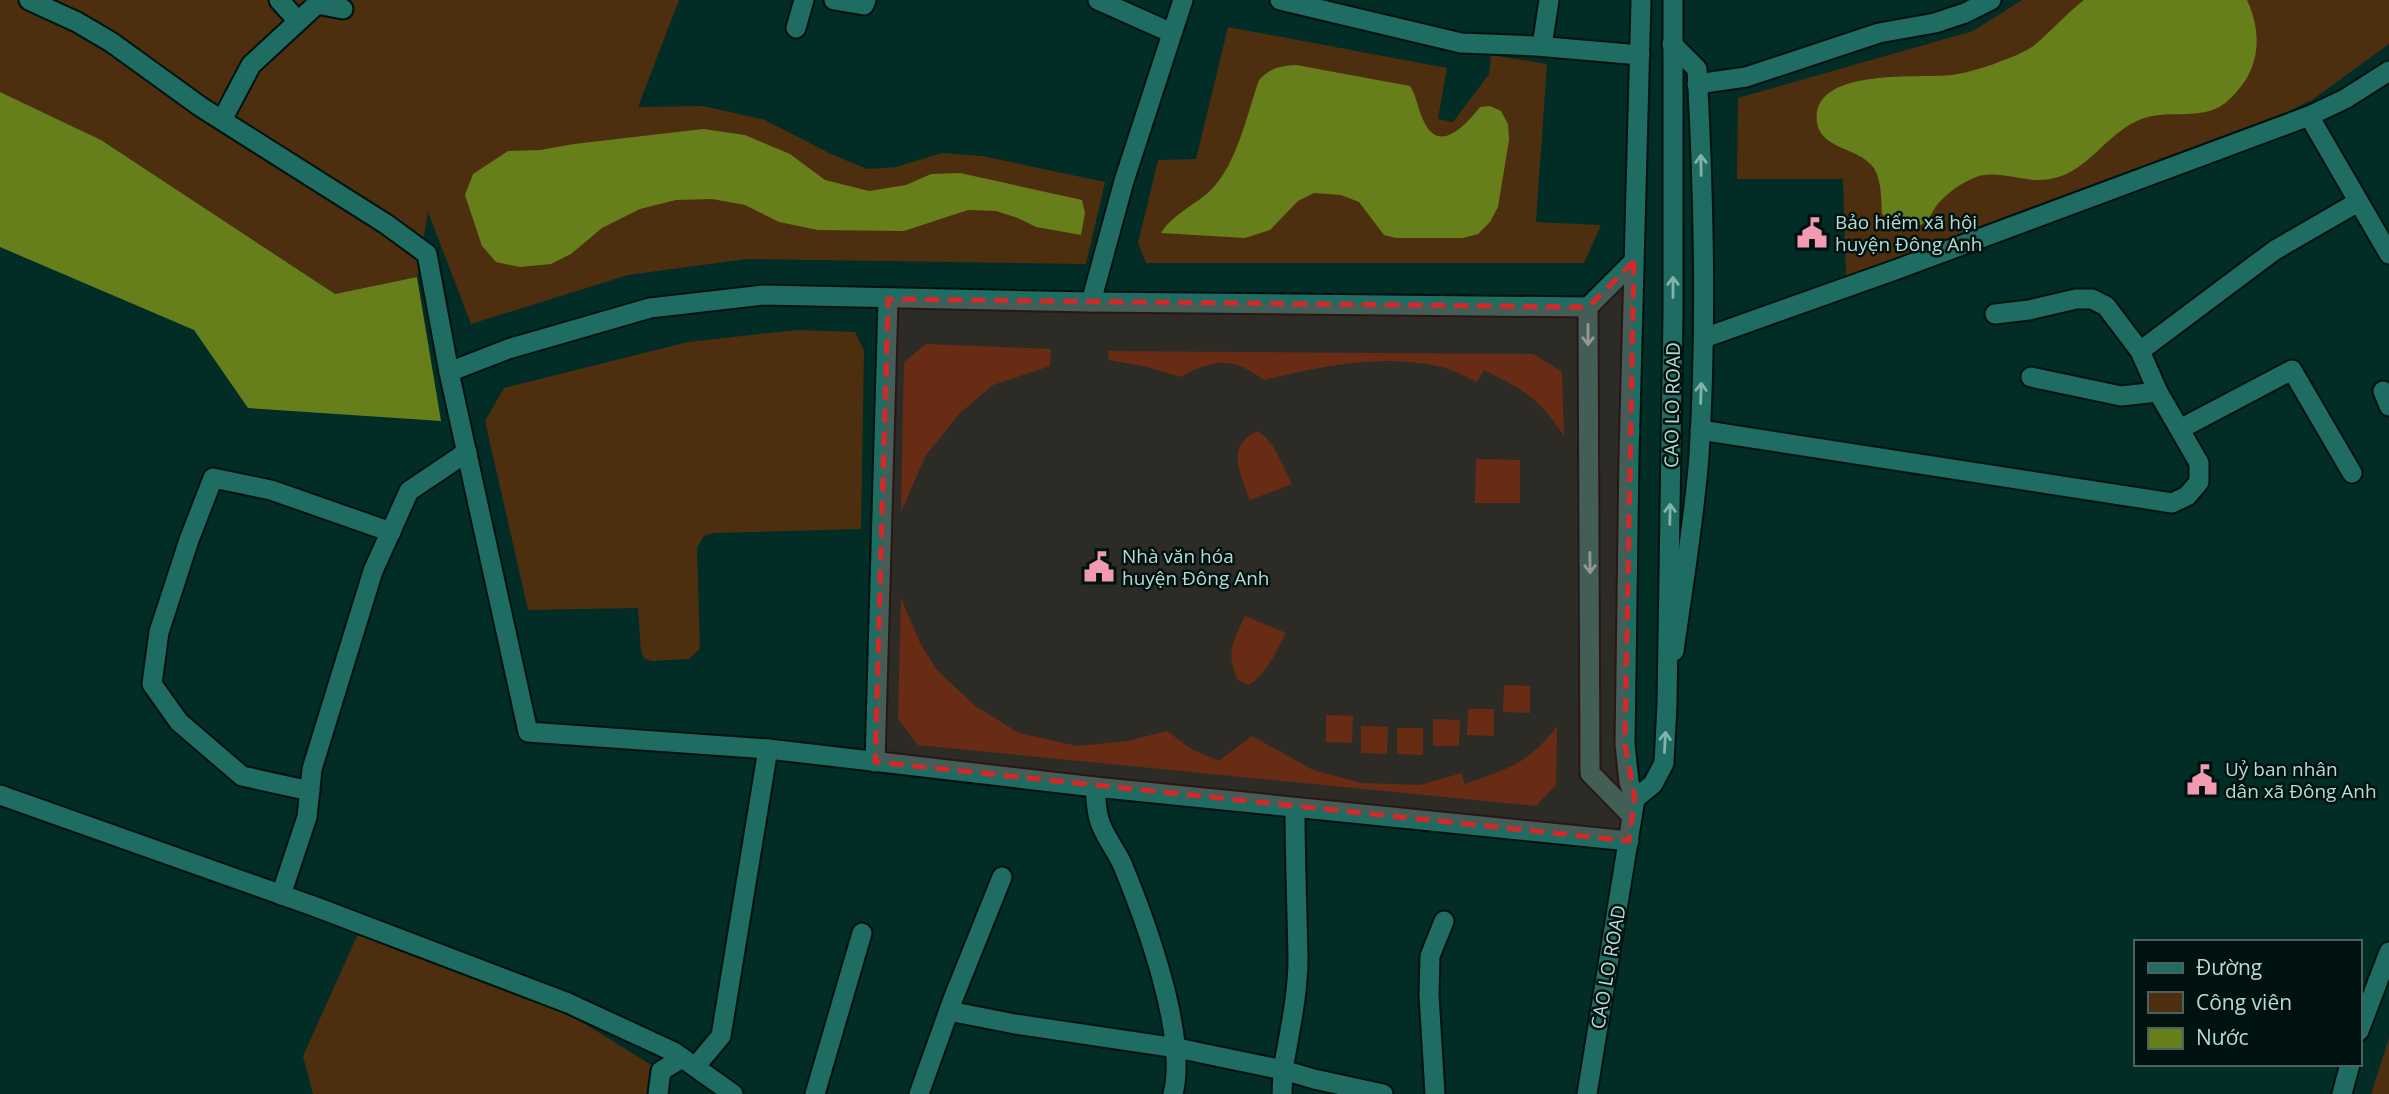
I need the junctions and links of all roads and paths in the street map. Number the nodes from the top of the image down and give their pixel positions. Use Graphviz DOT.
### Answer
graph roads {
  1 [pos="279,0"];
  2 [pos="804,0"];
  3 [pos="834,0"];
  4 [pos="866,0"];
  5 [pos="1098,0"];
  6 [pos="1183,0"];
  7 [pos="1280,0"];
  8 [pos="1549,0"];
  9 [pos="1641,0"];
  10 [pos="1673,0"];
  11 [pos="1991,0"];
  12 [pos="35,1"];
  13 [pos="343,9"];
  14 [pos="297,20"];
  15 [pos="796,28"];
  16 [pos="1172,33"];
  17 [pos="1672,44"];
  18 [pos="1542,46"];
  19 [pos="1640,55"];
  20 [pos="2389,71"];
  21 [pos="1697,84"];
  22 [pos="2309,116"];
  23 [pos="222,120"];
  24 [pos="2358,202"];
  25 [pos="1672,233"];
  26 [pos="1702,233"];
  27 [pos="2389,254"];
  28 [pos="1633,261"];
  29 [pos="888,299"];
  30 [pos="1091,302"];
  31 [pos="1588,307"];
  32 [pos="1994,314"];
  33 [pos="1704,338"];
  34 [pos="2140,351"];
  35 [pos="449,372"];
  36 [pos="2031,377"];
  37 [pos="2158,392"];
  38 [pos="2180,429"];
  39 [pos="1700,430"];
  40 [pos="467,452"];
  41 [pos="2352,473"];
  42 [pos="391,532"];
  43 [pos="1667,704"];
  44 [pos="768,749"];
  45 [pos="876,762"];
  46 [pos="1095,787"];
  47 [pos="310,790"];
  48 [pos="0,795"];
  49 [pos="1295,808"];
  50 [pos="1634,808"];
  51 [pos="1629,841"];
  52 [pos="1002,877"];
  53 [pos="281,895"];
  54 [pos="1444,921"];
  55 [pos="862,933"];
  56 [pos="2389,952"];
  57 [pos="949,1011"];
  58 [pos="2361,1026"];
  59 [pos="1177,1048"];
  60 [pos="689,1062"];
  61 [pos="2349,1066"];
  62 [pos="1283,1070"];
  63 [pos="657,1094"];
  64 [pos="733,1094"];
  65 [pos="815,1094"];
  66 [pos="919,1094"];
  67 [pos="1173,1094"];
  68 [pos="1282,1094"];
  69 [pos="1383,1094"];
  70 [pos="1435,1094"];
  71 [pos="1587,1094"];
  72 [pos="2342,1094"];
  1 -- 14 [label="street"];
  2 -- 15 [label="street"];
  3 -- 4 [label="street"];
  5 -- 16 [label="street"];
  6 -- 16 [label="street"];
  7 -- 18 [label="street"];
  8 -- 18 [label="street"];
  9 -- 19 [label="street, CAO LO ROAD"];
  10 -- 17 [label="street, CAO LO ROAD"];
  11 -- 21 [label="street"];
  12 -- 23 [label="street"];
  13 -- 14 [label="street"];
  14 -- 23 [label="street"];
  16 -- 30 [label="street"];
  17 -- 21 [label="street"];
  17 -- 25 [label="street, CAO LO ROAD"];
  18 -- 19 [label="street"];
  19 -- 28 [label="street, CAO LO ROAD"];
  20 -- 22 [label="street"];
  26 -- 21 [label="street, one-way"];
  22 -- 24 [label="street"];
  22 -- 33 [label="street"];
  23 -- 35 [label="street"];
  24 -- 27 [label="street"];
  24 -- 34 [label="street"];
  25 -- 26 [label="street"];
  43 -- 25 [label="street, CAO LO ROAD, one-way"];
  26 -- 33 [label="street"];
  28 -- 31 [label="street"];
  28 -- 50 [label="street, CAO LO ROAD"];
  29 -- 30 [label="street"];
  29 -- 35 [label="street"];
  29 -- 45 [label="street"];
  30 -- 31 [label="street"];
  31 -- 50 [label="street, one-way"];
  32 -- 34 [label="street"];
  39 -- 33 [label="street, one-way"];
  34 -- 37 [label="street"];
  35 -- 40 [label="street"];
  36 -- 37 [label="street"];
  37 -- 38 [label="street"];
  38 -- 39 [label="street"];
  38 -- 41 [label="street"];
  39 -- 43 [label="street"];
  40 -- 42 [label="street"];
  40 -- 44 [label="street"];
  42 -- 47 [label="street"];
  42 -- 47 [label="street"];
  50 -- 43 [label="street, CAO LO ROAD, one-way"];
  44 -- 45 [label="street"];
  44 -- 60 [label="street"];
  45 -- 46 [label="street"];
  46 -- 49 [label="street"];
  46 -- 59 [label="street"];
  47 -- 53 [label="street"];
  48 -- 53 [label="street"];
  49 -- 51 [label="street"];
  49 -- 62 [label="street"];
  50 -- 51 [label="street, CAO LO ROAD"];
  51 -- 71 [label="street, CAO LO ROAD"];
  52 -- 57 [label="street"];
  53 -- 60 [label="street"];
  54 -- 70 [label="street"];
  55 -- 65 [label="street"];
  56 -- 58 [label="street"];
  57 -- 59 [label="street"];
  57 -- 66 [label="street"];
  59 -- 62 [label="street"];
  59 -- 67 [label="street"];
  60 -- 63 [label="street"];
  60 -- 64 [label="street"];
  61 -- 72 [label="street"];
  62 -- 68 [label="street"];
  62 -- 69 [label="street"];
}
